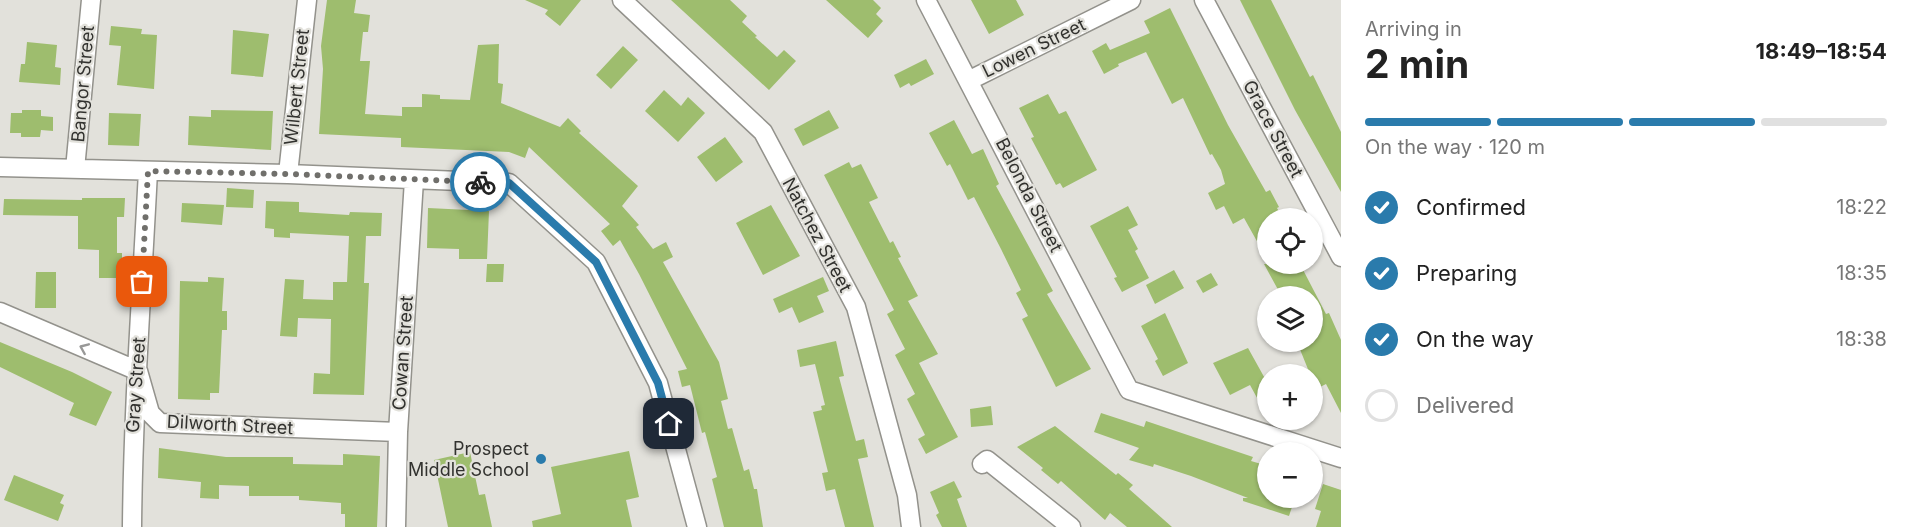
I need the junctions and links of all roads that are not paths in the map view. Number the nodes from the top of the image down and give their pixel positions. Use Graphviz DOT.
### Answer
graph roads {
  1 [pos="91,0"];
  2 [pos="306,0"];
  3 [pos="622,0"];
  4 [pos="927,0"];
  5 [pos="1131,0"];
  6 [pos="1204,0"];
  7 [pos="970,80"];
  8 [pos="0,167"];
  9 [pos="75,169"];
  10 [pos="148,171"];
  11 [pos="288,174"];
  12 [pos="414,180"];
  13 [pos="1341,257"];
  14 [pos="0,312"];
  15 [pos="138,371"];
  16 [pos="398,432"];
  17 [pos="1341,458"];
  18 [pos="985,462"];
  19 [pos="132,527"];
  20 [pos="396,527"];
  21 [pos="698,527"];
  22 [pos="911,527"];
  23 [pos="1071,527"];
  1 -- 9 [label="street, Bangor Street"];
  2 -- 11 [label="street, Wilbert Street"];
  3 -- 22 [label="street, Natchez Street"];
  4 -- 7 [label="street, Belonda Street"];
  5 -- 7 [label="street, Lowen Street"];
  6 -- 13 [label="street, Grace Street"];
  7 -- 17 [label="street, Belonda Street"];
  8 -- 9 [label="street"];
  9 -- 10 [label="street"];
  10 -- 11 [label="street"];
  10 -- 15 [label="street, Gray Street"];
  11 -- 12 [label="street"];
  12 -- 16 [label="street, Cowan Street"];
  12 -- 21 [label="street"];
  15 -- 14 [label="street, one-way"];
  15 -- 16 [label="street, Dilworth Street"];
  15 -- 19 [label="street, Gray Street"];
  16 -- 20 [label="street, Cowan Street"];
  18 -- 23 [label="street"];
}
